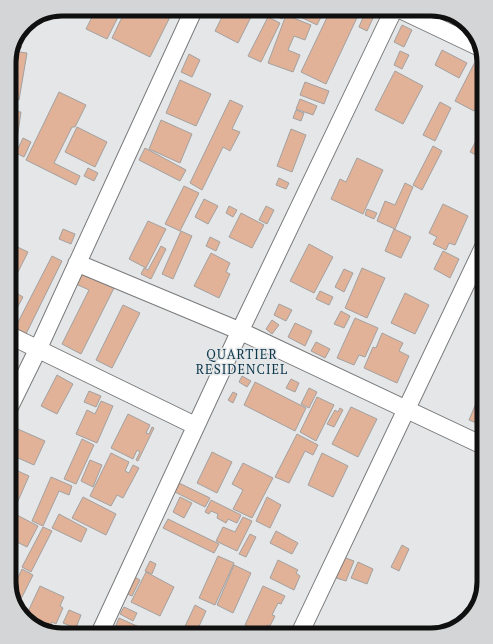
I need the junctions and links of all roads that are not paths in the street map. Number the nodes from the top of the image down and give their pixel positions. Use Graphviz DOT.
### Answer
graph roads {
  1 [pos="191,16"];
  2 [pos="391,16"];
  3 [pos="414,16"];
  4 [pos="473,44"];
  5 [pos="477,261"];
  6 [pos="77,263"];
  7 [pos="240,331"];
  8 [pos="16,339"];
  9 [pos="38,350"];
  10 [pos="16,394"];
  11 [pos="406,409"];
  12 [pos="196,426"];
  13 [pos="477,443"];
  14 [pos="102,628"];
  15 [pos="302,628"];
  1 -- 6 [label="street"];
  2 -- 7 [label="street"];
  3 -- 4 [label="street"];
  5 -- 11 [label="street"];
  6 -- 7 [label="street"];
  6 -- 9 [label="street"];
  7 -- 11 [label="street"];
  7 -- 12 [label="street"];
  8 -- 9 [label="street"];
  9 -- 10 [label="street"];
  9 -- 12 [label="street"];
  11 -- 13 [label="street"];
  11 -- 15 [label="street"];
  12 -- 14 [label="street"];
}
